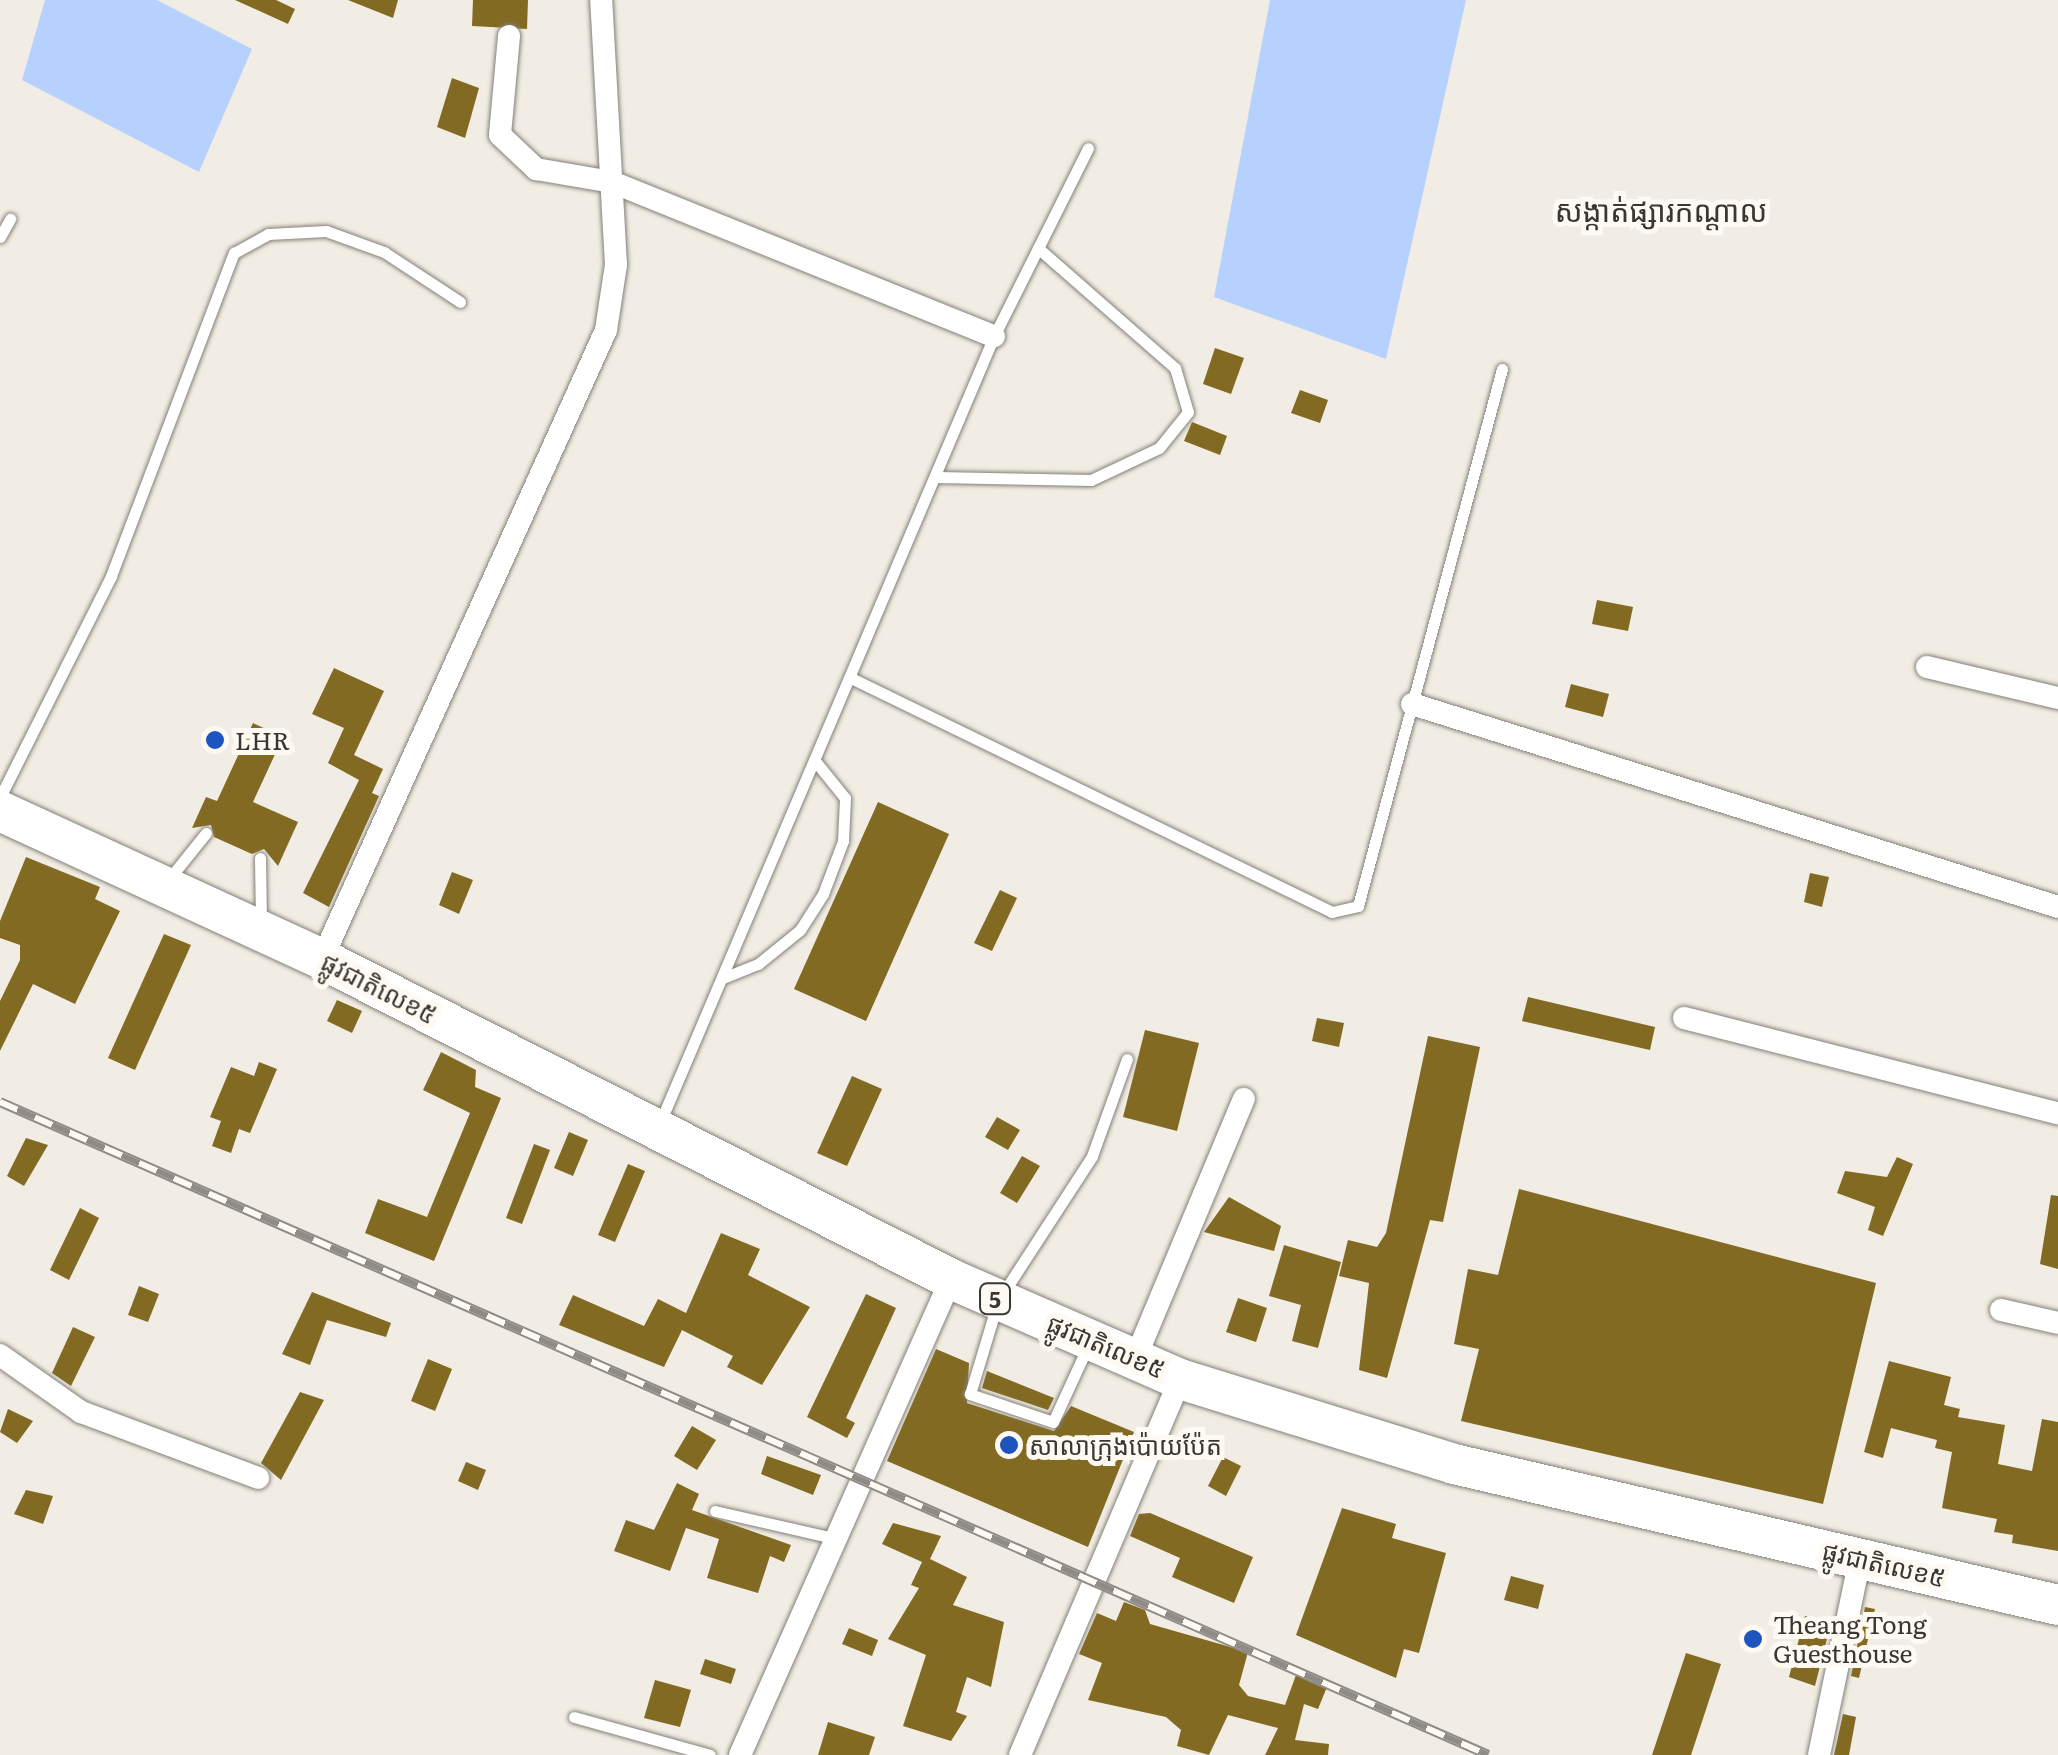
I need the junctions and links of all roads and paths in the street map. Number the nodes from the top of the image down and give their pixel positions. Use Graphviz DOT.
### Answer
graph roads {
  1 [pos="601,0"];
  2 [pos="509,36"];
  3 [pos="1088,148"];
  4 [pos="612,182"];
  5 [pos="10,219"];
  6 [pos="0,236"];
  7 [pos="1038,248"];
  8 [pos="460,302"];
  9 [pos="994,336"];
  10 [pos="1502,370"];
  11 [pos="936,477"];
  12 [pos="1927,667"];
  13 [pos="851,678"];
  14 [pos="2058,698"];
  15 [pos="1412,704"];
  16 [pos="816,762"];
  17 [pos="0,796"];
  18 [pos="0,811"];
  19 [pos="206,834"];
  20 [pos="260,858"];
  21 [pos="163,886"];
  22 [pos="2058,907"];
  23 [pos="261,932"];
  24 [pos="322,959"];
  25 [pos="723,978"];
  26 [pos="1684,1018"];
  27 [pos="1127,1059"];
  28 [pos="1244,1099"];
  29 [pos="2058,1113"];
  30 [pos="657,1128"];
  31 [pos="952,1279"];
  32 [pos="998,1300"];
  33 [pos="2001,1310"];
  34 [pos="2058,1323"];
  35 [pos="1091,1340"];
  36 [pos="0,1355"];
  37 [pos="1135,1359"];
  38 [pos="1180,1378"];
  39 [pos="258,1478"];
  40 [pos="716,1512"];
  41 [pos="834,1538"];
  42 [pos="1860,1559"];
  43 [pos="2058,1605"];
  44 [pos="574,1716"];
  45 [pos="710,1755"];
  46 [pos="740,1755"];
  47 [pos="1020,1755"];
  48 [pos="1819,1755"];
  1 -- 4 [label="street"];
  2 -- 4 [label="street"];
  3 -- 7 [label="lane"];
  4 -- 9 [label="street"];
  4 -- 24 [label="street"];
  5 -- 6 [label="lane"];
  7 -- 9 [label="lane"];
  7 -- 11 [label="lane"];
  8 -- 17 [label="lane"];
  9 -- 11 [label="lane"];
  10 -- 15 [label="lane"];
  11 -- 13 [label="lane"];
  12 -- 14 [label="street"];
  13 -- 15 [label="lane"];
  13 -- 16 [label="lane"];
  15 -- 22 [label="street"];
  16 -- 25 [label="lane"];
  16 -- 25 [label="lane"];
  18 -- 21 [label="highway, ផ្លូវជាតិលេខ៥ / 5"];
  19 -- 21 [label="lane"];
  20 -- 23 [label="lane"];
  21 -- 23 [label="highway, ផ្លូវជាតិលេខ៥ / 5"];
  23 -- 24 [label="highway, ផ្លូវជាតិលេខ៥ / 5"];
  24 -- 30 [label="highway, ផ្លូវជាតិលេខ៥ / 5"];
  25 -- 30 [label="lane"];
  26 -- 29 [label="street"];
  27 -- 32 [label="lane"];
  28 -- 37 [label="street"];
  30 -- 31 [label="highway, ផ្លូវជាតិលេខ៥ / 5"];
  31 -- 32 [label="highway, ផ្លូវជាតិលេខ៥ / 5"];
  31 -- 41 [label="street"];
  32 -- 35 [label="highway, ផ្លូវជាតិលេខ៥ / 5"];
  32 -- 35 [label="lane"];
  33 -- 34 [label="street"];
  35 -- 37 [label="highway, ផ្លូវជាតិលេខ៥ / 5"];
  36 -- 39 [label="street"];
  37 -- 38 [label="highway, ផ្លូវជាតិលេខ៥ / 5"];
  38 -- 42 [label="highway, ផ្លូវជាតិលេខ៥ / 5"];
  38 -- 47 [label="street"];
  40 -- 41 [label="lane"];
  41 -- 46 [label="street"];
  42 -- 43 [label="highway, ផ្លូវជាតិលេខ៥ / 5"];
  42 -- 48 [label="street"];
  44 -- 45 [label="lane"];
}
